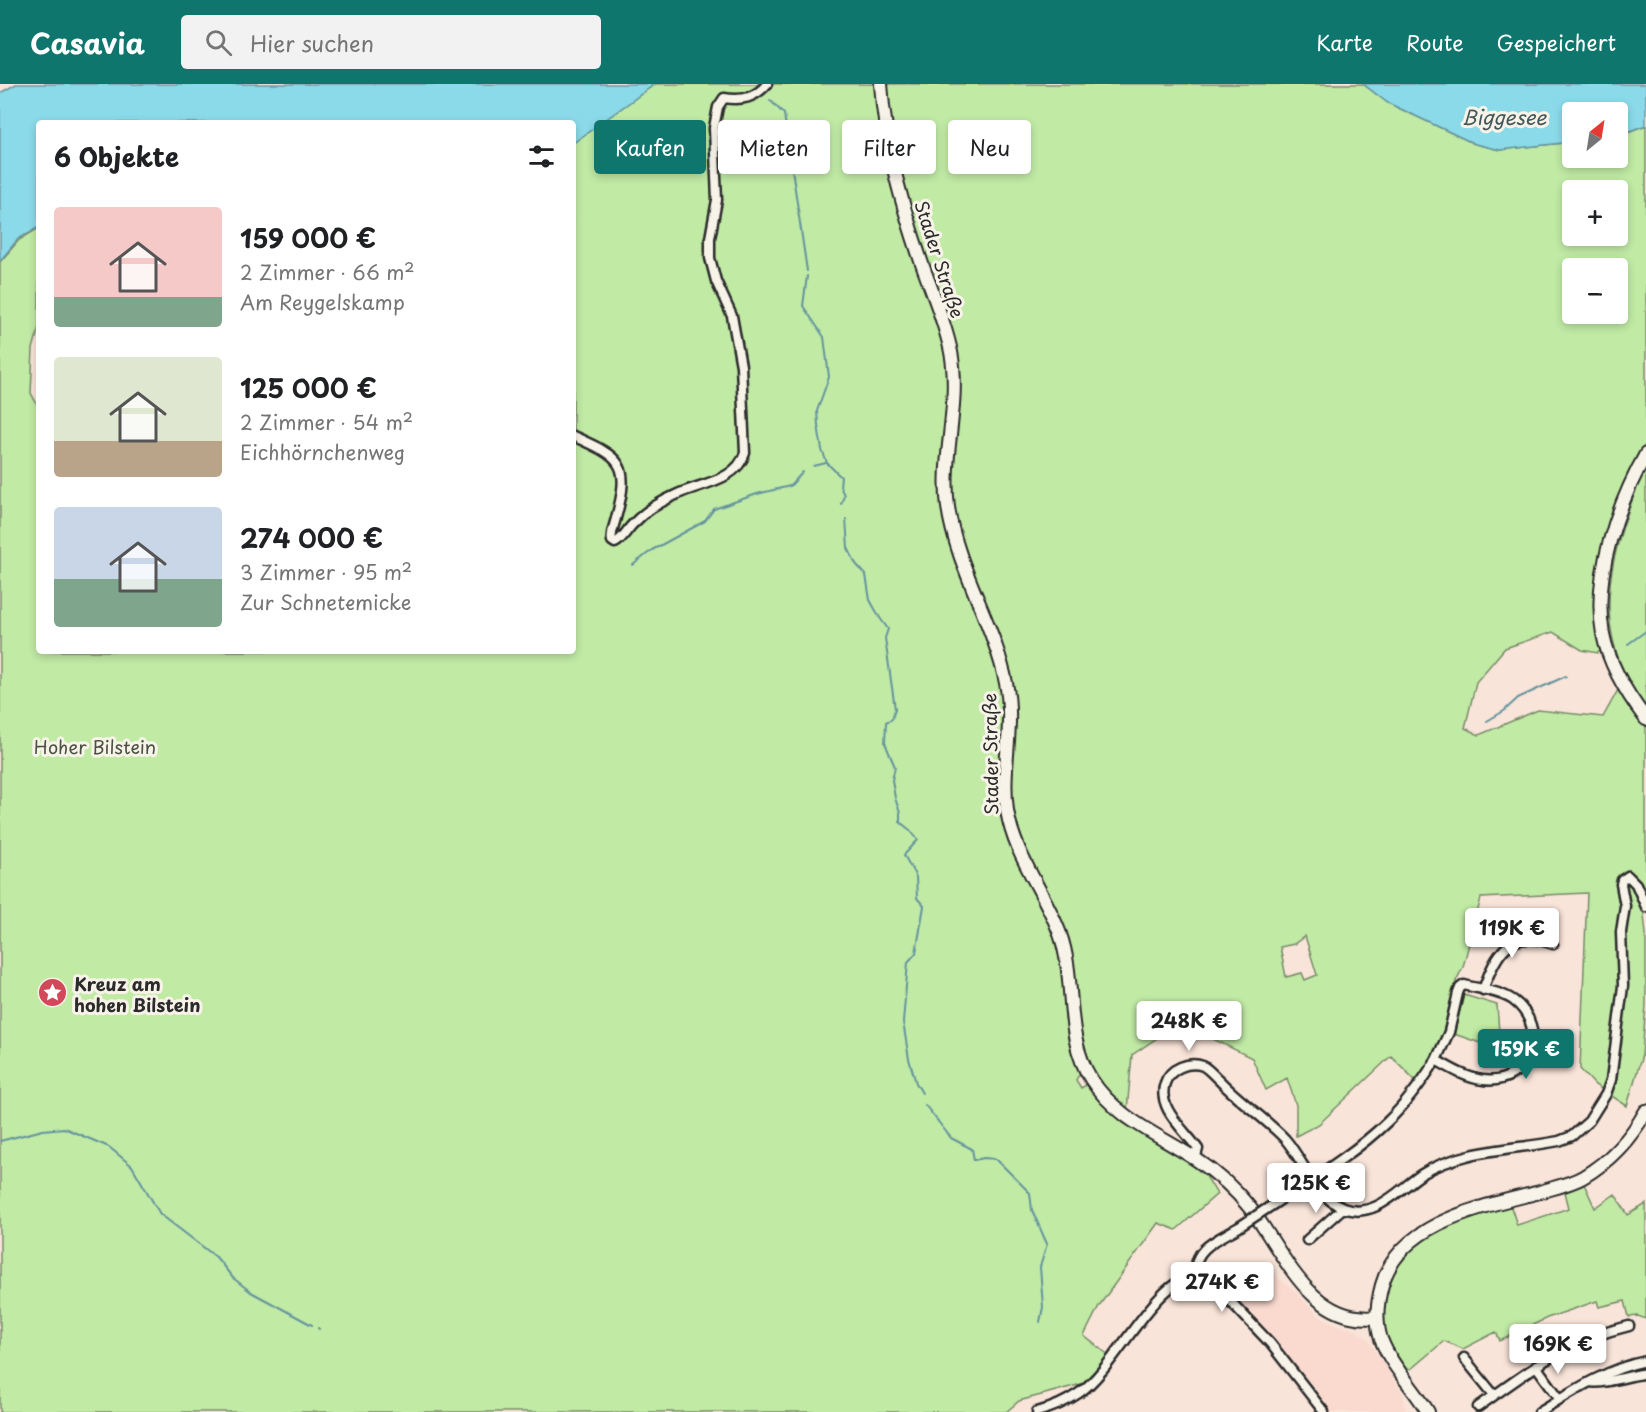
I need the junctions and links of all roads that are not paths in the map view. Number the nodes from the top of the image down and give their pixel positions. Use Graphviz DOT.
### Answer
graph roads {
  1 [pos="767,84"];
  2 [pos="881,84"];
  3 [pos="576,437"];
  4 [pos="1646,454"];
  5 [pos="1646,719"];
  6 [pos="1646,907"];
  7 [pos="1553,944"];
  8 [pos="1483,990"];
  9 [pos="1436,1060"];
  10 [pos="1646,1111"];
  11 [pos="1195,1159"];
  12 [pos="1312,1179"];
  13 [pos="1343,1208"];
  14 [pos="1307,1240"];
  15 [pos="1197,1274"];
  16 [pos="1377,1317"];
  17 [pos="1629,1326"];
  18 [pos="1464,1358"];
  19 [pos="1646,1361"];
  20 [pos="1536,1366"];
  21 [pos="1646,1373"];
  22 [pos="1590,1382"];
  23 [pos="1494,1395"];
  24 [pos="1560,1399"];
  25 [pos="1478,1407"];
  26 [pos="1037,1412"];
  27 [pos="1324,1412"];
  28 [pos="1428,1412"];
  29 [pos="1539,1412"];
  1 -- 3 [label="street"];
  2 -- 11 [label="street, Stader Straße"];
  4 -- 5 [label="street"];
  6 -- 13 [label="street"];
  7 -- 8 [label="street"];
  8 -- 9 [label="street"];
  8 -- 9 [label="street"];
  9 -- 12 [label="street"];
  10 -- 16 [label="street"];
  11 -- 12 [label="street"];
  11 -- 16 [label="street, Stader Straße"];
  12 -- 13 [label="street"];
  12 -- 15 [label="street, bridge"];
  13 -- 14 [label="street"];
  15 -- 26 [label="street"];
  15 -- 27 [label="street"];
  16 -- 28 [label="street"];
  17 -- 20 [label="street"];
  18 -- 23 [label="street"];
  19 -- 22 [label="street"];
  20 -- 23 [label="street"];
  20 -- 24 [label="street"];
  21 -- 22 [label="street"];
  22 -- 24 [label="street"];
  23 -- 25 [label="street"];
  24 -- 29 [label="street"];
}
